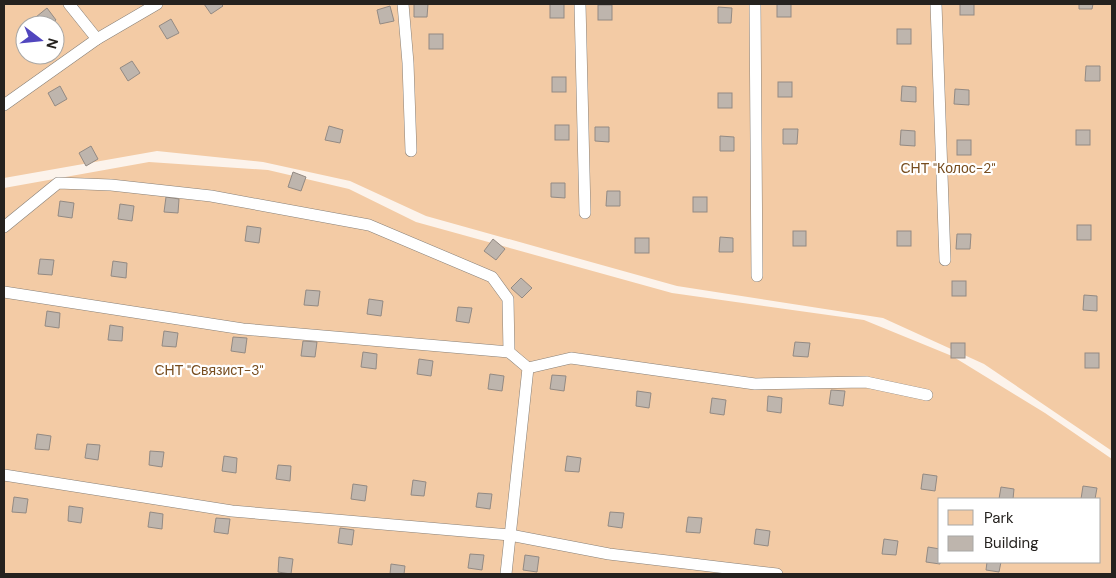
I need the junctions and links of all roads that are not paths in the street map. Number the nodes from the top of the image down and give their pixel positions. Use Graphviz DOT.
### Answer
graph roads {
  1 [pos="69,4"];
  2 [pos="157,4"];
  3 [pos="402,4"];
  4 [pos="580,4"];
  5 [pos="755,4"];
  6 [pos="936,4"];
  7 [pos="97,39"];
  8 [pos="4,105"];
  9 [pos="411,151"];
  10 [pos="585,212"];
  11 [pos="4,227"];
  12 [pos="945,260"];
  13 [pos="757,276"];
  14 [pos="4,292"];
  15 [pos="509,352"];
  16 [pos="528,368"];
  17 [pos="927,395"];
  18 [pos="4,475"];
  19 [pos="510,535"];
  20 [pos="506,574"];
  21 [pos="777,574"];
  1 -- 7 [label="lane"];
  2 -- 7 [label="lane"];
  3 -- 9 [label="lane"];
  4 -- 10 [label="lane"];
  5 -- 13 [label="lane"];
  6 -- 12 [label="lane"];
  7 -- 8 [label="lane"];
  11 -- 15 [label="lane"];
  14 -- 15 [label="lane"];
  15 -- 16 [label="lane"];
  16 -- 17 [label="lane"];
  16 -- 19 [label="lane"];
  18 -- 19 [label="lane"];
  19 -- 20 [label="lane"];
  19 -- 21 [label="lane"];
}
